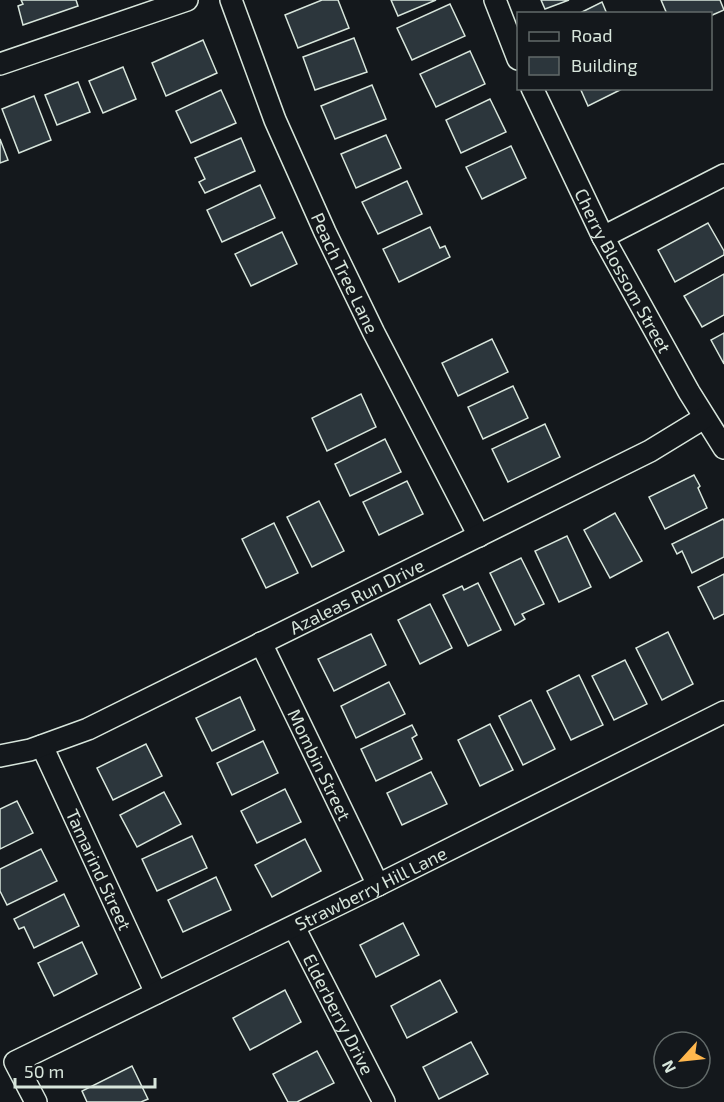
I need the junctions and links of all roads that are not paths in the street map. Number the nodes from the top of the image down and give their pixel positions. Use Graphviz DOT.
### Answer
graph roads {
  1 [pos="187,0"];
  2 [pos="231,0"];
  3 [pos="495,0"];
  4 [pos="517,53"];
  5 [pos="0,63"];
  6 [pos="533,90"];
  7 [pos="724,175"];
  8 [pos="603,237"];
  9 [pos="704,417"];
  10 [pos="724,448"];
  11 [pos="479,536"];
  12 [pos="261,643"];
  13 [pos="724,712"];
  14 [pos="42,746"];
  15 [pos="0,756"];
  16 [pos="378,885"];
  17 [pos="294,927"];
  18 [pos="156,993"];
  19 [pos="36,1102"];
  20 [pos="384,1102"];
  1 -- 5 [label="street"];
  2 -- 11 [label="street, Peach Tree Lane"];
  3 -- 4 [label="street"];
  6 -- 8 [label="street, Cherry Blossom Street"];
  7 -- 8 [label="street"];
  8 -- 9 [label="street, Cherry Blossom Street"];
  9 -- 10 [label="street, Cherry Blossom Street"];
  9 -- 11 [label="street, Azaleas Run Drive"];
  11 -- 12 [label="street, Azaleas Run Drive"];
  12 -- 14 [label="street, Azaleas Run Drive"];
  12 -- 16 [label="street, Mombin Street"];
  13 -- 16 [label="street, Strawberry Hill Lane"];
  14 -- 15 [label="street, Azaleas Run Drive"];
  14 -- 18 [label="street, Tamarind Street"];
  16 -- 17 [label="street, Strawberry Hill Lane"];
  17 -- 18 [label="street, Strawberry Hill Lane"];
  17 -- 20 [label="street, Elderberry Drive"];
  18 -- 19 [label="street, Strawberry Hill Lane"];
}
